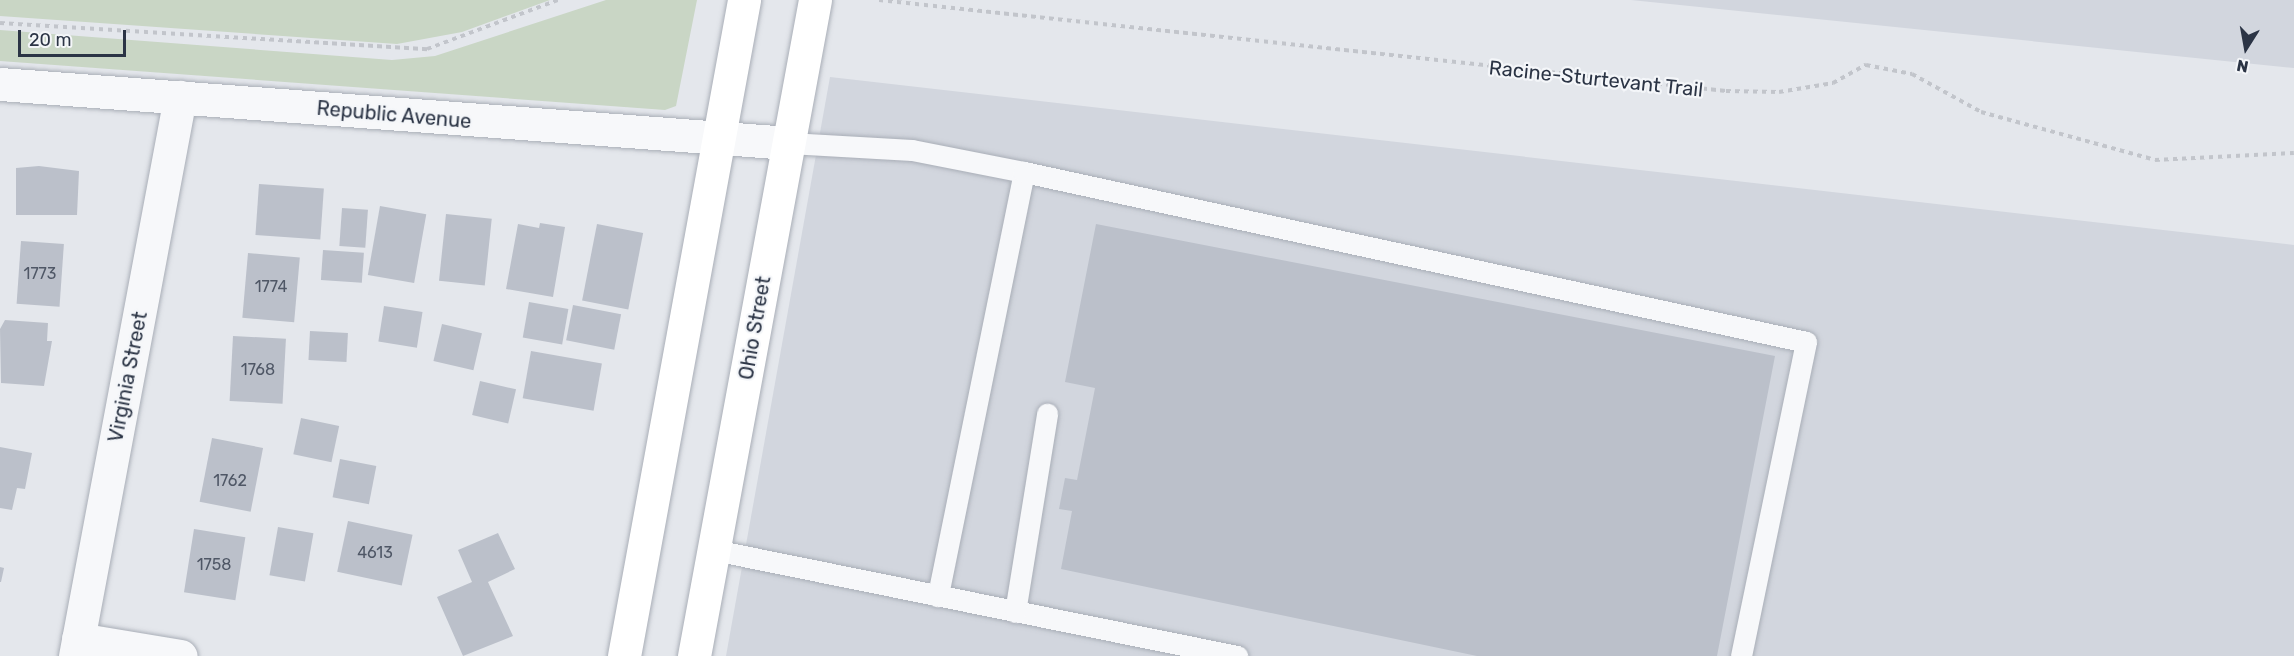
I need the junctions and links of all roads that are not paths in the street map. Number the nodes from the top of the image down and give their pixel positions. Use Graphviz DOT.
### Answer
graph roads {
  1 [pos="744,0"];
  2 [pos="815,0"];
  3 [pos="0,84"];
  4 [pos="180,97"];
  5 [pos="714,141"];
  6 [pos="789,143"];
  7 [pos="1024,171"];
  8 [pos="1047,414"];
  9 [pos="714,550"];
  10 [pos="938,596"];
  11 [pos="1015,612"];
  12 [pos="77,647"];
  13 [pos="182,656"];
  14 [pos="624,656"];
  15 [pos="694,656"];
  16 [pos="1236,656"];
  17 [pos="1740,656"];
  1 -- 5 [label="street"];
  2 -- 6 [label="street, Ohio Street"];
  3 -- 4 [label="street, Republic Avenue"];
  4 -- 5 [label="street, Republic Avenue"];
  4 -- 12 [label="street, Virginia Street"];
  5 -- 6 [label="street, Republic Avenue"];
  5 -- 14 [label="street"];
  6 -- 7 [label="lane"];
  6 -- 9 [label="street, Ohio Street"];
  7 -- 10 [label="lane"];
  7 -- 17 [label="lane"];
  8 -- 11 [label="lane"];
  9 -- 10 [label="lane"];
  9 -- 15 [label="street, Ohio Street"];
  10 -- 11 [label="lane"];
  11 -- 16 [label="lane"];
  12 -- 13 [label="street"];
}
